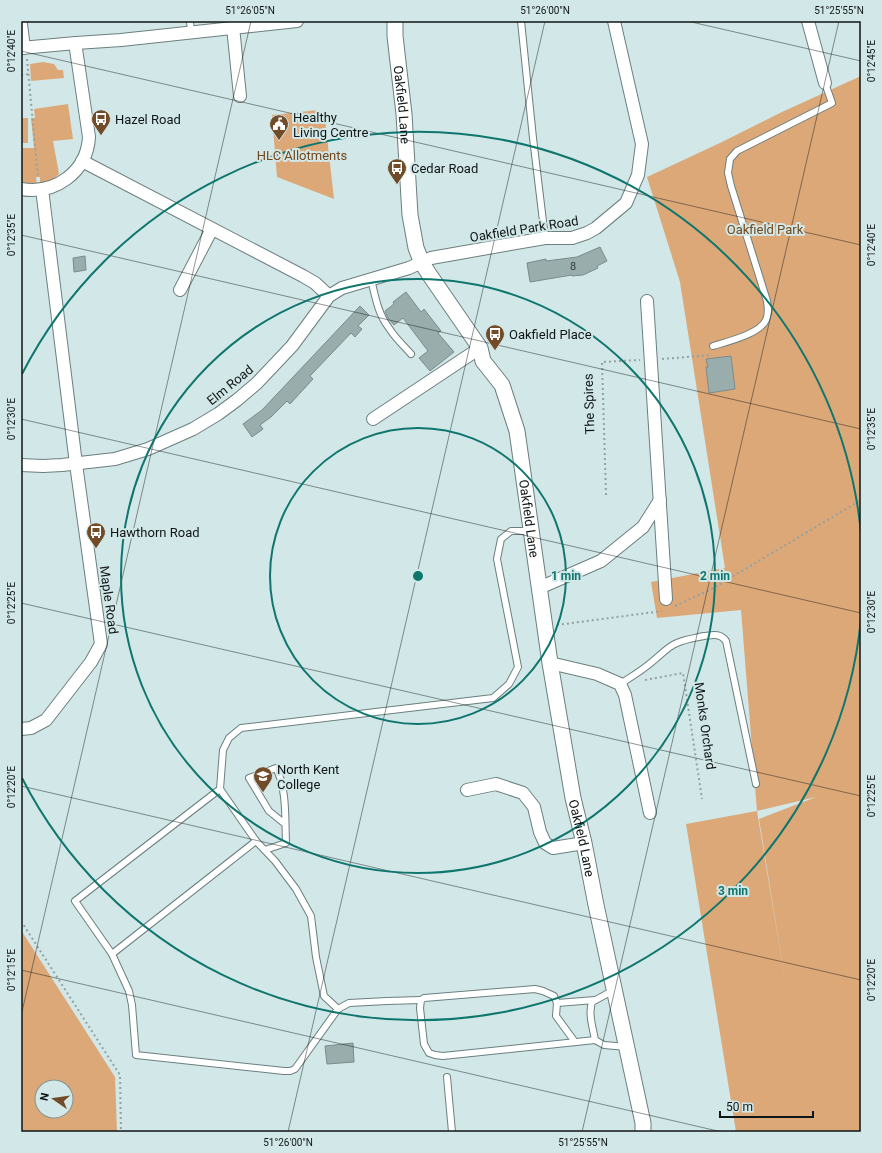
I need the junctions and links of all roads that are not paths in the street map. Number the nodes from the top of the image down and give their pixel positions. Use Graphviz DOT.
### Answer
graph roads {
  1 [pos="297,21"];
  2 [pos="395,21"];
  3 [pos="521,21"];
  4 [pos="614,21"];
  5 [pos="808,21"];
  6 [pos="21,24"];
  7 [pos="190,27"];
  8 [pos="233,27"];
  9 [pos="76,42"];
  10 [pos="23,48"];
  11 [pos="825,83"];
  12 [pos="240,96"];
  13 [pos="82,161"];
  14 [pos="21,189"];
  15 [pos="42,189"];
  16 [pos="212,229"];
  17 [pos="545,238"];
  18 [pos="422,262"];
  19 [pos="371,279"];
  20 [pos="180,290"];
  21 [pos="329,296"];
  22 [pos="647,300"];
  23 [pos="713,346"];
  24 [pos="480,348"];
  25 [pos="411,354"];
  26 [pos="373,419"];
  27 [pos="76,464"];
  28 [pos="21,465"];
  29 [pos="660,500"];
  30 [pos="531,531"];
  31 [pos="539,588"];
  32 [pos="670,605"];
  33 [pos="550,663"];
  34 [pos="620,684"];
  35 [pos="21,729"];
  36 [pos="756,784"];
  37 [pos="220,789"];
  38 [pos="467,790"];
  39 [pos="650,814"];
  40 [pos="285,824"];
  41 [pos="256,841"];
  42 [pos="584,843"];
  43 [pos="265,850"];
  44 [pos="112,954"];
  45 [pos="614,990"];
  46 [pos="421,1000"];
  47 [pos="595,1000"];
  48 [pos="557,1003"];
  49 [pos="338,1008"];
  50 [pos="595,1040"];
  51 [pos="575,1042"];
  52 [pos="627,1047"];
  53 [pos="447,1077"];
  54 [pos="452,1132"];
  55 [pos="643,1132"];
  1 -- 8 [label="street"];
  2 -- 18 [label="street, Oakfield Lane"];
  3 -- 17 [label="lane"];
  4 -- 17 [label="street, Oakfield Park Road"];
  5 -- 11 [label="street"];
  6 -- 10 [label="street"];
  7 -- 8 [label="street"];
  7 -- 9 [label="street"];
  8 -- 12 [label="street"];
  9 -- 10 [label="street"];
  9 -- 13 [label="street"];
  11 -- 23 [label="lane"];
  13 -- 15 [label="street"];
  13 -- 16 [label="street"];
  14 -- 15 [label="street"];
  15 -- 27 [label="street"];
  16 -- 20 [label="street"];
  16 -- 21 [label="street"];
  17 -- 18 [label="street, Oakfield Park Road"];
  18 -- 19 [label="street, Elm Road"];
  18 -- 24 [label="street, Oakfield Lane"];
  19 -- 21 [label="street, Elm Road"];
  19 -- 25 [label="lane"];
  21 -- 27 [label="street, Elm Road"];
  22 -- 29 [label="street"];
  24 -- 26 [label="street"];
  24 -- 30 [label="street, Oakfield Lane"];
  27 -- 28 [label="street, Elm Road"];
  27 -- 35 [label="street, Maple Road"];
  29 -- 31 [label="street"];
  29 -- 32 [label="street"];
  30 -- 31 [label="street, Oakfield Lane"];
  30 -- 37 [label="lane"];
  31 -- 33 [label="street, Oakfield Lane"];
  33 -- 34 [label="street"];
  33 -- 42 [label="street, Oakfield Lane"];
  34 -- 36 [label="lane"];
  34 -- 39 [label="street"];
  37 -- 41 [label="lane"];
  37 -- 44 [label="lane"];
  38 -- 42 [label="street"];
  40 -- 40 [label="lane"];
  40 -- 43 [label="lane"];
  41 -- 43 [label="lane"];
  41 -- 44 [label="lane"];
  42 -- 45 [label="street, Oakfield Lane"];
  43 -- 49 [label="lane"];
  44 -- 49 [label="lane"];
  45 -- 47 [label="lane"];
  45 -- 52 [label="street, Oakfield Lane"];
  46 -- 48 [label="lane"];
  46 -- 49 [label="lane"];
  46 -- 51 [label="lane"];
  47 -- 48 [label="lane"];
  47 -- 50 [label="lane"];
  48 -- 51 [label="lane"];
  50 -- 51 [label="lane"];
  50 -- 52 [label="lane"];
  52 -- 55 [label="street, Oakfield Lane"];
  53 -- 54 [label="lane"];
}
